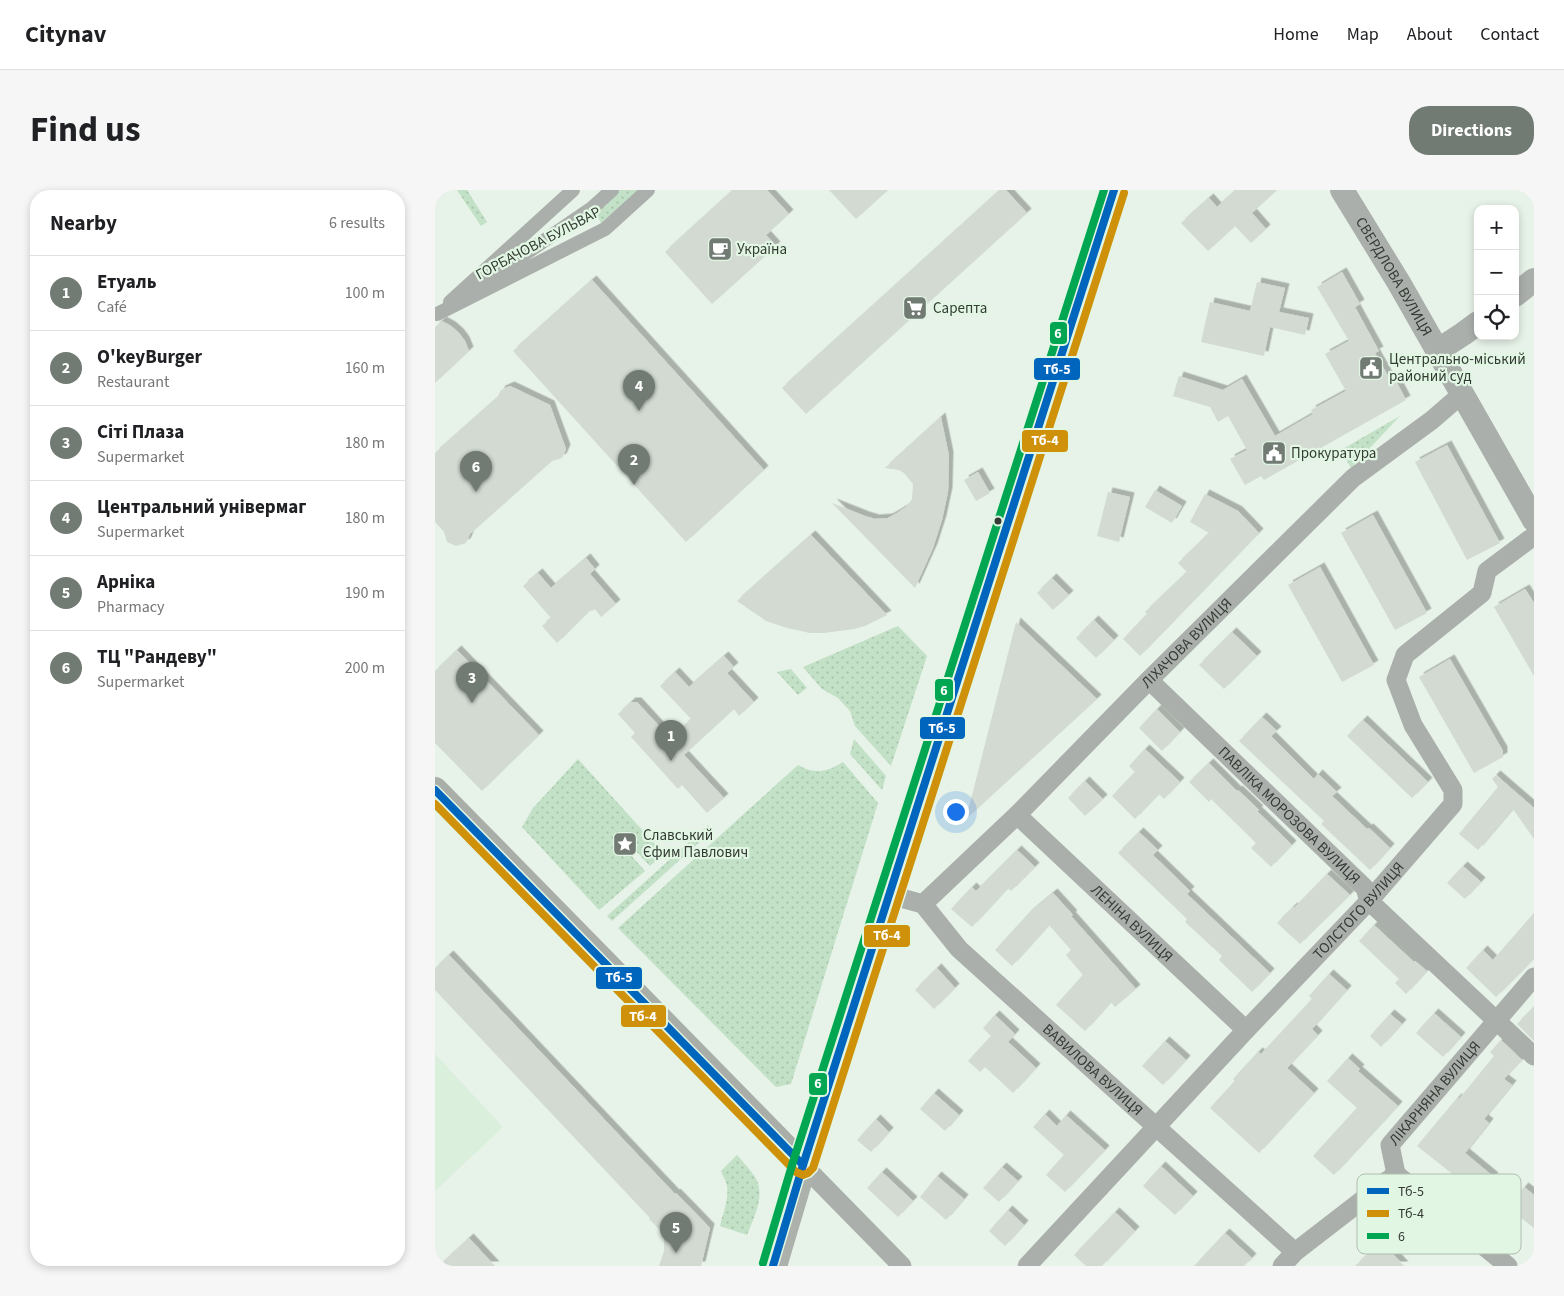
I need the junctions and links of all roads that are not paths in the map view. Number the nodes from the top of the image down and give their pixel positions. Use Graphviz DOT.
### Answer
graph roads {
  1 [pos="573,190"];
  2 [pos="612,190"];
  3 [pos="648,190"];
  4 [pos="1114,190"];
  5 [pos="1341,190"];
  6 [pos="1534,280"];
  7 [pos="1519,291"];
  8 [pos="436,315"];
  9 [pos="1474,326"];
  10 [pos="1437,351"];
  11 [pos="1462,394"];
  12 [pos="1534,520"];
  13 [pos="1534,536"];
  14 [pos="1149,680"];
  15 [pos="435,790"];
  16 [pos="1017,815"];
  17 [pos="889,895"];
  18 [pos="1369,901"];
  19 [pos="923,904"];
  20 [pos="1534,977"];
  21 [pos="1497,1021"];
  22 [pos="1246,1030"];
  23 [pos="1534,1056"];
  24 [pos="1157,1127"];
  25 [pos="803,1164"];
  26 [pos="1396,1174"];
  27 [pos="1357,1204"];
  28 [pos="1295,1252"];
  29 [pos="1493,1254"];
  30 [pos="773,1266"];
  31 [pos="902,1266"];
  32 [pos="1027,1266"];
  33 [pos="1282,1266"];
  34 [pos="1508,1266"];
  1 -- 8 [label="street, ГОРБАЧОВА БУЛЬВАР"];
  2 -- 8 [label="street, ГОРБАЧОВА БУЛЬВАР"];
  3 -- 8 [label="street, ГОРБАЧОВА БУЛЬВАР"];
  4 -- 17 [label="main road"];
  5 -- 10 [label="street, СВЕРДЛОВА ВУЛИЦЯ"];
  6 -- 7 [label="street"];
  9 -- 10 [label="street"];
  10 -- 11 [label="street, СВЕРДЛОВА ВУЛИЦЯ"];
  11 -- 12 [label="street, СВЕРДЛОВА ВУЛИЦЯ"];
  11 -- 14 [label="street, ЛІХАЧОВА ВУЛИЦЯ"];
  13 -- 18 [label="street, ТОЛСТОГО ВУЛИЦЯ"];
  14 -- 16 [label="street, ЛІХАЧОВА ВУЛИЦЯ"];
  14 -- 18 [label="street, ПАВЛІКА МОРОЗОВА ВУЛИЦЯ"];
  15 -- 25 [label="main road"];
  16 -- 19 [label="street, ЛІХАЧОВА ВУЛИЦЯ"];
  16 -- 22 [label="street, ЛЕНІНА ВУЛИЦЯ"];
  17 -- 19 [label="street"];
  17 -- 25 [label="main road"];
  18 -- 21 [label="street, ПАВЛІКА МОРОЗОВА ВУЛИЦЯ"];
  18 -- 22 [label="street, ТОЛСТОГО ВУЛИЦЯ"];
  19 -- 24 [label="street, ВАВИЛОВА ВУЛИЦЯ"];
  20 -- 21 [label="street, ЛІКАРНЯНА ВУЛИЦЯ"];
  21 -- 23 [label="street, ПАВЛІКА МОРОЗОВА ВУЛИЦЯ"];
  21 -- 26 [label="street, ЛІКАРНЯНА ВУЛИЦЯ"];
  22 -- 24 [label="street, ТОЛСТОГО ВУЛИЦЯ"];
  24 -- 28 [label="street, ВАВИЛОВА ВУЛИЦЯ"];
  24 -- 32 [label="street, ТОЛСТОГО ВУЛИЦЯ"];
  25 -- 30 [label="main road"];
  25 -- 31 [label="street"];
  27 -- 28 [label="street"];
  28 -- 33 [label="street"];
  29 -- 34 [label="street"];
}
